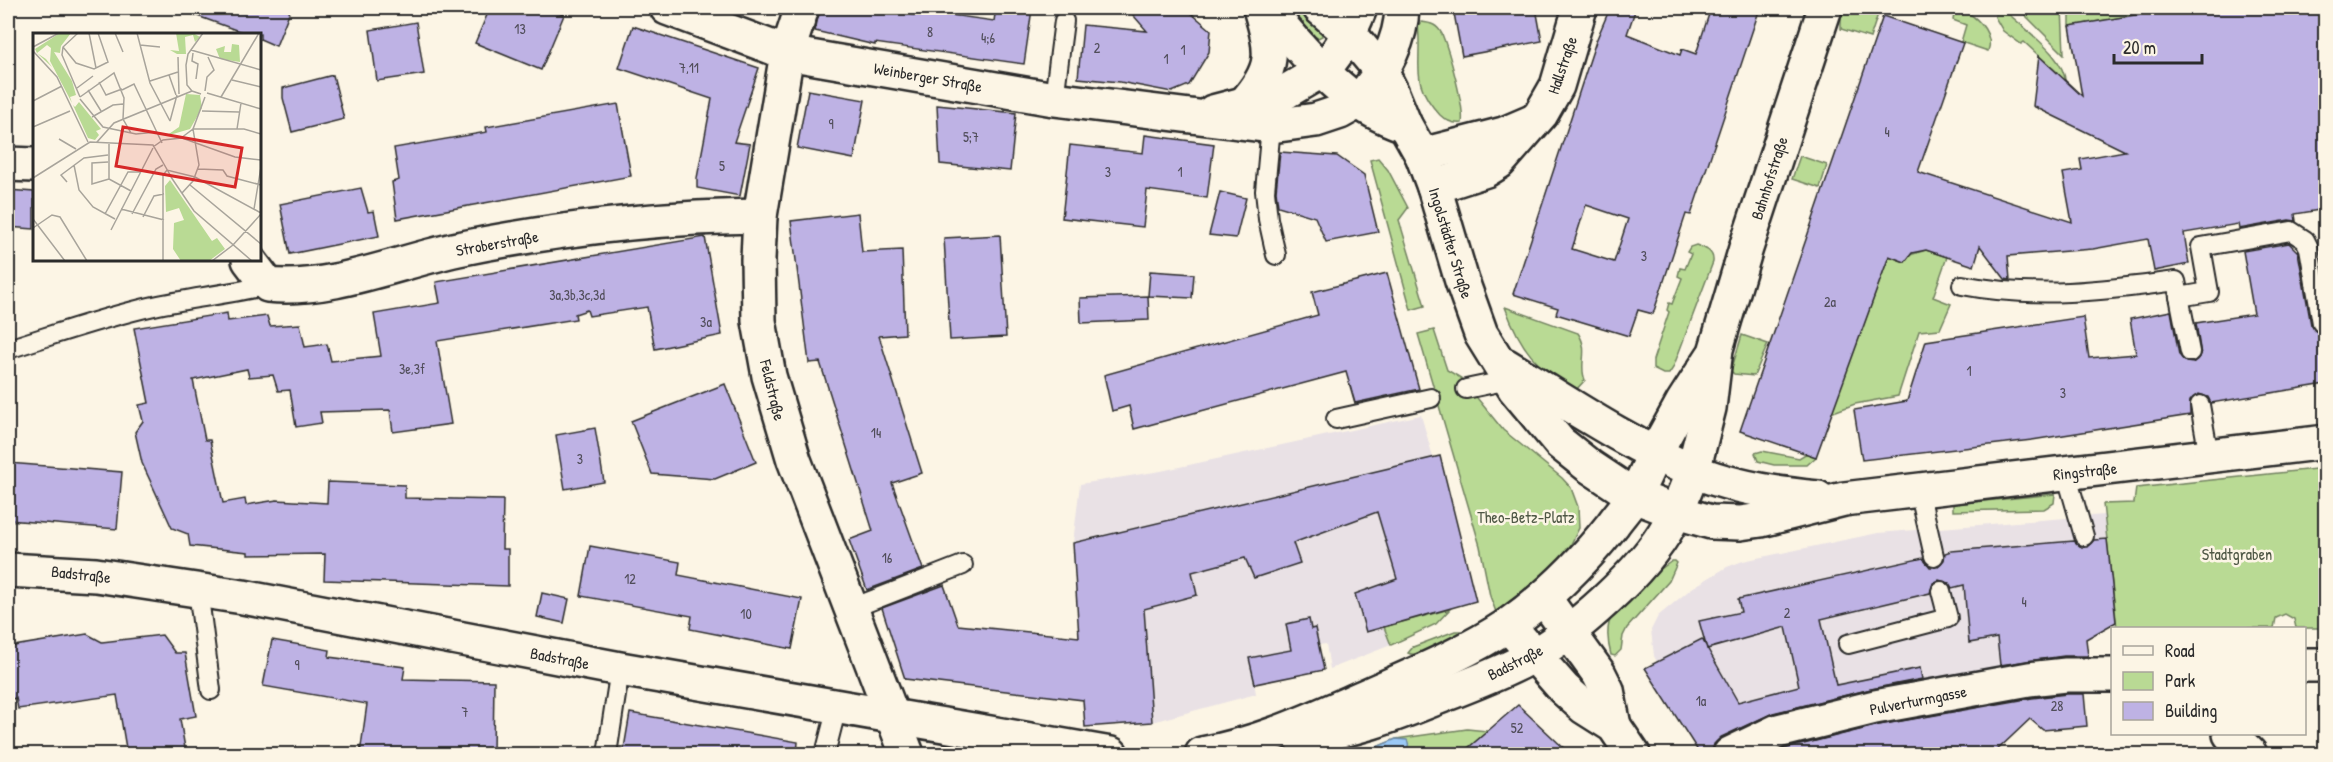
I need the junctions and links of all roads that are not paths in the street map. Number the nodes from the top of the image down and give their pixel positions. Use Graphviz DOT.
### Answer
graph roads {
  1 [pos="667,8"];
  2 [pos="802,8"];
  3 [pos="1260,8"];
  4 [pos="1266,8"];
  5 [pos="1320,8"];
  6 [pos="1402,8"];
  7 [pos="1580,8"];
  8 [pos="1826,8"];
  9 [pos="1064,21"];
  10 [pos="1355,21"];
  11 [pos="787,53"];
  12 [pos="1321,71"];
  13 [pos="1381,71"];
  14 [pos="1054,99"];
  15 [pos="1358,102"];
  16 [pos="1244,104"];
  17 [pos="1197,116"];
  18 [pos="1536,119"];
  19 [pos="1405,125"];
  20 [pos="1271,126"];
  21 [pos="1422,155"];
  22 [pos="8,164"];
  23 [pos="33,165"];
  24 [pos="1434,187"];
  25 [pos="760,216"];
  26 [pos="1276,255"];
  27 [pos="258,272"];
  28 [pos="1962,285"];
  29 [pos="2180,297"];
  30 [pos="2322,323"];
  31 [pos="8,349"];
  32 [pos="1716,349"];
  33 [pos="2190,352"];
  34 [pos="1503,370"];
  35 [pos="1466,389"];
  36 [pos="1431,398"];
  37 [pos="2200,405"];
  38 [pos="1336,419"];
  39 [pos="2325,442"];
  40 [pos="1655,453"];
  41 [pos="2210,456"];
  42 [pos="1693,471"];
  43 [pos="2066,473"];
  44 [pos="1919,490"];
  45 [pos="1634,496"];
  46 [pos="1844,499"];
  47 [pos="1676,512"];
  48 [pos="2084,536"];
  49 [pos="1934,556"];
  50 [pos="963,566"];
  51 [pos="8,570"];
  52 [pos="198,590"];
  53 [pos="1941,591"];
  54 [pos="1544,598"];
  55 [pos="850,609"];
  56 [pos="1508,625"];
  57 [pos="1569,630"];
  58 [pos="1848,644"];
  59 [pos="1534,656"];
  60 [pos="2306,665"];
  61 [pos="2325,665"];
  62 [pos="620,669"];
  63 [pos="2109,675"];
  64 [pos="211,690"];
  65 [pos="837,707"];
  66 [pos="891,716"];
  67 [pos="1614,726"];
  68 [pos="1355,728"];
  69 [pos="2231,735"];
  70 [pos="1262,740"];
  71 [pos="608,754"];
  72 [pos="825,754"];
  73 [pos="907,754"];
  74 [pos="1111,754"];
  75 [pos="1202,754"];
  76 [pos="1302,754"];
  77 [pos="1633,754"];
  78 [pos="1730,754"];
  79 [pos="2250,754"];
  1 -- 11 [label="street, Weinberger Straße"];
  2 -- 11 [label="street, Feldstraße"];
  3 -- 16 [label="street"];
  4 -- 12 [label="street"];
  5 -- 10 [label="street, Ingolstädter Straße"];
  6 -- 13 [label="street"];
  7 -- 18 [label="street, Hallstraße"];
  8 -- 32 [label="street, Bahnhofstraße"];
  9 -- 14 [label="lane"];
  10 -- 12 [label="street, Weinberger Straße"];
  10 -- 13 [label="street, Ingolstädter Straße"];
  11 -- 14 [label="street, Weinberger Straße"];
  11 -- 25 [label="street, Feldstraße"];
  12 -- 15 [label="street"];
  12 -- 16 [label="street, Weinberger Straße"];
  13 -- 15 [label="street"];
  13 -- 19 [label="street, Ingolstädter Straße"];
  14 -- 17 [label="street, Weinberger Straße"];
  15 -- 19 [label="street"];
  15 -- 20 [label="street, Weinberger Straße"];
  16 -- 17 [label="street, Weinberger Straße"];
  17 -- 20 [label="street, Weinberger Straße"];
  18 -- 21 [label="street"];
  18 -- 24 [label="street, Hallstraße"];
  19 -- 21 [label="street, Ingolstädter Straße"];
  20 -- 26 [label="lane"];
  21 -- 24 [label="street, Ingolstädter Straße"];
  22 -- 23 [label="street"];
  24 -- 34 [label="street, Ingolstädter Straße"];
  25 -- 27 [label="street, Stroberstraße"];
  25 -- 55 [label="street, Feldstraße"];
  27 -- 31 [label="lane"];
  28 -- 29 [label="lane"];
  29 -- 30 [label="lane"];
  29 -- 33 [label="lane"];
  32 -- 40 [label="street, Bahnhofstraße"];
  32 -- 42 [label="street, Bahnhofstraße"];
  34 -- 35 [label="lane"];
  34 -- 40 [label="street, Ingolstädter Straße"];
  34 -- 45 [label="street, Ingolstädter Straße"];
  36 -- 38 [label="lane"];
  37 -- 41 [label="lane"];
  39 -- 41 [label="street, Ringstraße"];
  40 -- 42 [label="street, Ringstraße"];
  40 -- 45 [label="street, Badstraße"];
  41 -- 43 [label="street, Ringstraße"];
  42 -- 46 [label="street, Ringstraße"];
  42 -- 47 [label="street, Badstraße"];
  43 -- 44 [label="street, Ringstraße"];
  43 -- 48 [label="lane"];
  44 -- 46 [label="street, Ringstraße"];
  44 -- 49 [label="lane"];
  45 -- 47 [label="street, Ingolstädter Straße"];
  45 -- 54 [label="street, Badstraße"];
  46 -- 47 [label="street, Ringstraße"];
  47 -- 57 [label="street, Badstraße"];
  50 -- 55 [label="lane"];
  51 -- 52 [label="street, Badstraße"];
  52 -- 62 [label="street, Badstraße"];
  52 -- 64 [label="lane"];
  53 -- 58 [label="lane"];
  54 -- 56 [label="street, Badstraße"];
  54 -- 57 [label="street"];
  55 -- 66 [label="street, Feldstraße"];
  56 -- 59 [label="street"];
  56 -- 70 [label="street, Badstraße"];
  57 -- 59 [label="street, Badstraße"];
  57 -- 67 [label="street"];
  59 -- 67 [label="street"];
  59 -- 68 [label="street, Badstraße"];
  60 -- 61 [label="street"];
  62 -- 65 [label="street, Badstraße"];
  62 -- 71 [label="lane"];
  63 -- 78 [label="street, Pulverturmgasse"];
  65 -- 66 [label="street, Badstraße"];
  65 -- 72 [label="lane"];
  66 -- 73 [label="street, Feldstraße"];
  66 -- 74 [label="street, Badstraße"];
  67 -- 77 [label="street"];
  68 -- 70 [label="street, Badstraße"];
  68 -- 76 [label="lane"];
  69 -- 79 [label="street"];
  70 -- 75 [label="street, Badstraße"];
}
